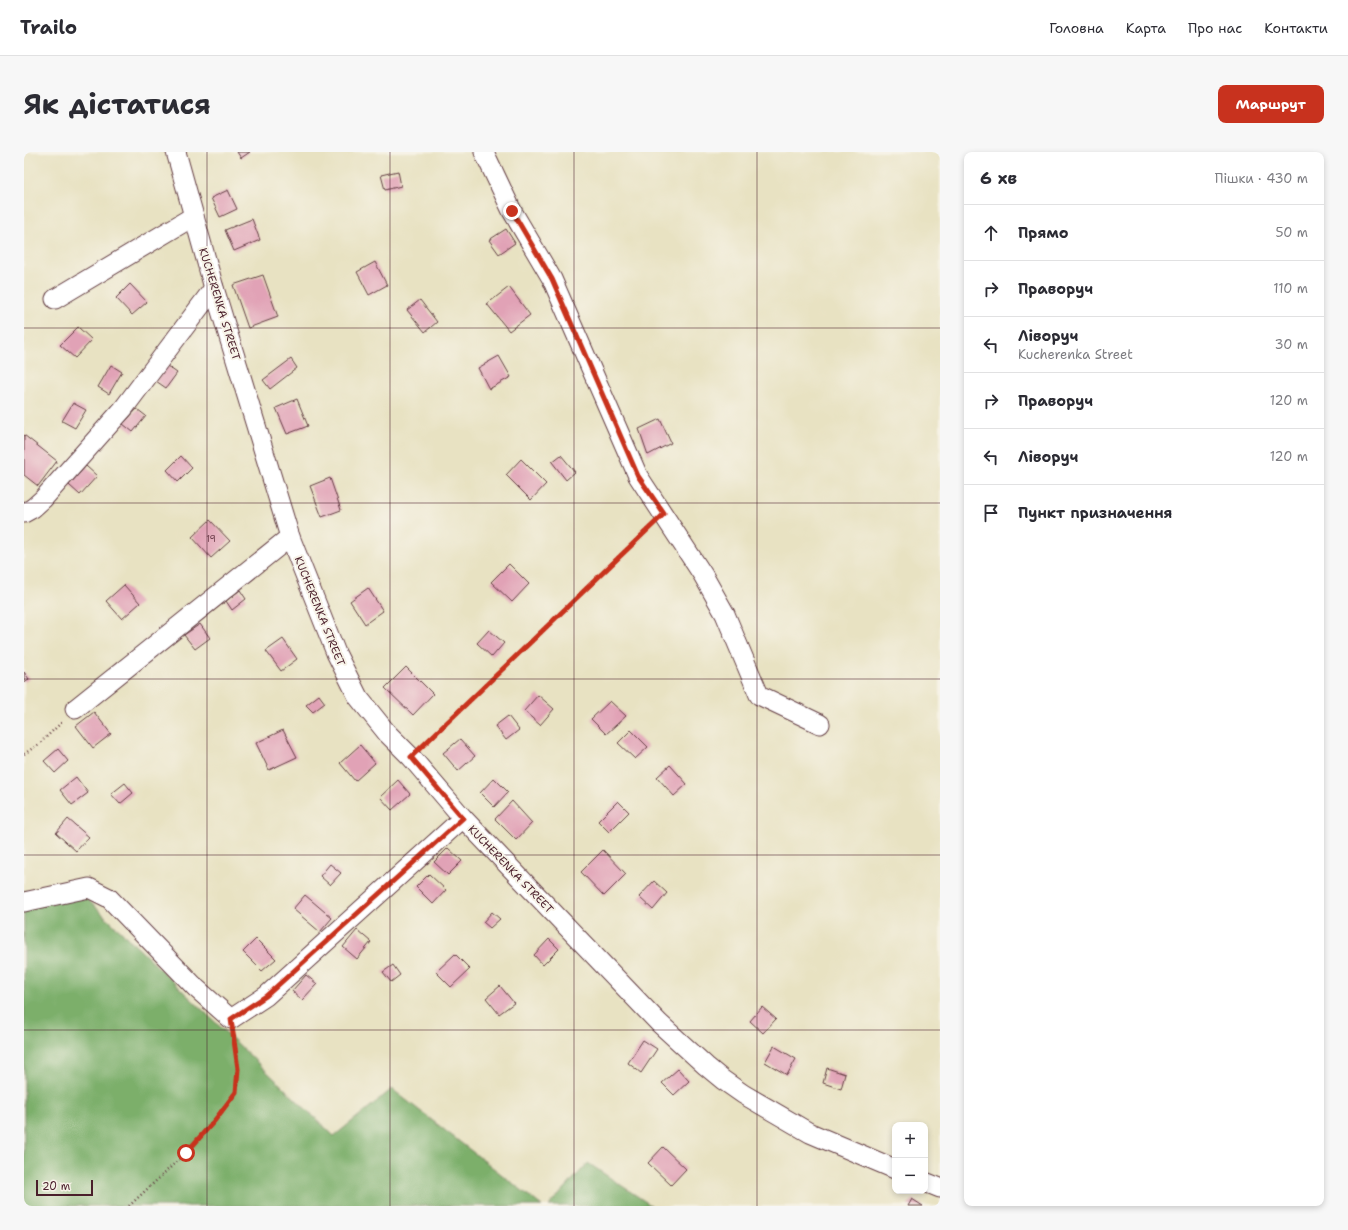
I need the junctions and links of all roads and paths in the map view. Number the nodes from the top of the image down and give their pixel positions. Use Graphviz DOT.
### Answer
graph roads {
  1 [pos="176,152"];
  2 [pos="484,152"];
  3 [pos="194,216"];
  4 [pos="214,288"];
  5 [pos="55,299"];
  6 [pos="24,513"];
  7 [pos="664,514"];
  8 [pos="290,537"];
  9 [pos="75,709"];
  10 [pos="820,724"];
  11 [pos="24,754"];
  12 [pos="411,757"];
  13 [pos="463,818"];
  14 [pos="24,902"];
  15 [pos="231,1019"];
  16 [pos="892,1168"];
  17 [pos="928,1183"];
  18 [pos="940,1188"];
  19 [pos="129,1206"];
  1 -- 3 [label="street, KUCHERENKA STREET"];
  2 -- 7 [label="street"];
  3 -- 4 [label="street, KUCHERENKA STREET"];
  3 -- 5 [label="street"];
  4 -- 6 [label="street"];
  4 -- 8 [label="street, KUCHERENKA STREET"];
  7 -- 10 [label="street"];
  7 -- 12 [label="path"];
  8 -- 9 [label="street"];
  8 -- 12 [label="street, KUCHERENKA STREET"];
  9 -- 11 [label="path"];
  12 -- 13 [label="street, KUCHERENKA STREET"];
  13 -- 15 [label="street"];
  13 -- 16 [label="street, KUCHERENKA STREET"];
  14 -- 15 [label="street"];
  15 -- 19 [label="path"];
  17 -- 18 [label="street"];
}
